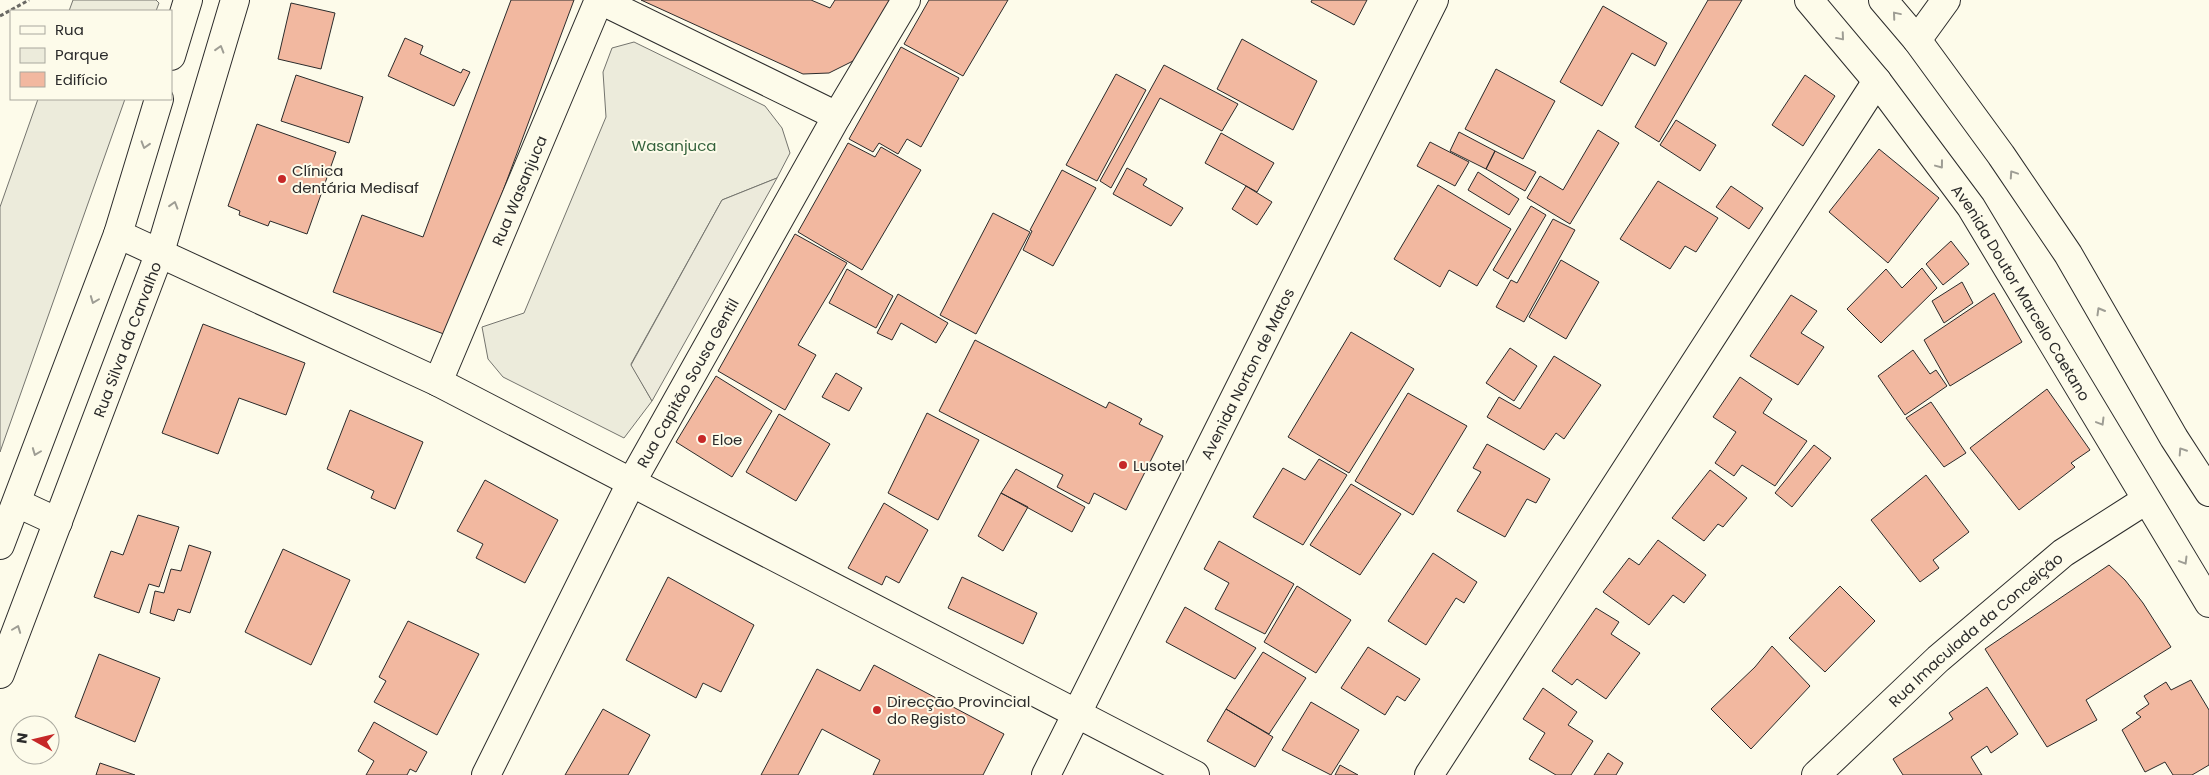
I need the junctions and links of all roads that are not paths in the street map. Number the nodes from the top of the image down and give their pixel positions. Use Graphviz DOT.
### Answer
graph roads {
  1 [pos="188,0"];
  2 [pos="235,0"];
  3 [pos="599,0"];
  4 [pos="906,0"];
  5 [pos="1434,0"];
  6 [pos="1809,0"];
  7 [pos="1883,0"];
  8 [pos="1946,0"];
  9 [pos="1917,40"];
  10 [pos="172,53"];
  11 [pos="1877,81"];
  12 [pos="158,100"];
  13 [pos="837,116"];
  14 [pos="118,234"];
  15 [pos="160,252"];
  16 [pos="438,382"];
  17 [pos="631,484"];
  18 [pos="2209,490"];
  19 [pos="2146,500"];
  20 [pos="17,504"];
  21 [pos="58,522"];
  22 [pos="0,545"];
  23 [pos="2209,603"];
  24 [pos="0,674"];
  25 [pos="1076,714"];
  26 [pos="1826,771"];
  27 [pos="486,775"];
  28 [pos="1046,775"];
  29 [pos="1195,775"];
  30 [pos="1429,775"];
  1 -- 10 [label="street"];
  15 -- 2 [label="street, Rua Silva da Carvalho, one-way"];
  3 -- 13 [label="street"];
  3 -- 16 [label="street, Rua Wasanjuca"];
  4 -- 13 [label="street, Rua Capitão Sousa Gentil"];
  5 -- 25 [label="street, Avenida Norton de Matos"];
  6 -- 11 [label="street, Avenida Doutor Marcelo Caetano, one-way"];
  9 -- 7 [label="street, one-way"];
  8 -- 9 [label="street"];
  18 -- 9 [label="street, one-way"];
  11 -- 19 [label="street, Avenida Doutor Marcelo Caetano, one-way"];
  11 -- 30 [label="street"];
  12 -- 14 [label="street, one-way"];
  13 -- 17 [label="street, Rua Capitão Sousa Gentil"];
  14 -- 15 [label="street"];
  14 -- 20 [label="street, one-way"];
  15 -- 16 [label="street"];
  15 -- 21 [label="street, Rua Silva da Carvalho"];
  16 -- 17 [label="street"];
  17 -- 25 [label="street"];
  17 -- 27 [label="street, Rua Capitão Sousa Gentil"];
  19 -- 23 [label="street, Avenida Doutor Marcelo Caetano, one-way"];
  19 -- 26 [label="street, Rua Imaculada da Conceição"];
  20 -- 21 [label="street"];
  20 -- 22 [label="street"];
  24 -- 21 [label="street, Rua Silva da Carvalho, one-way"];
  25 -- 28 [label="street, Avenida Norton de Matos"];
  25 -- 29 [label="street"];
}
